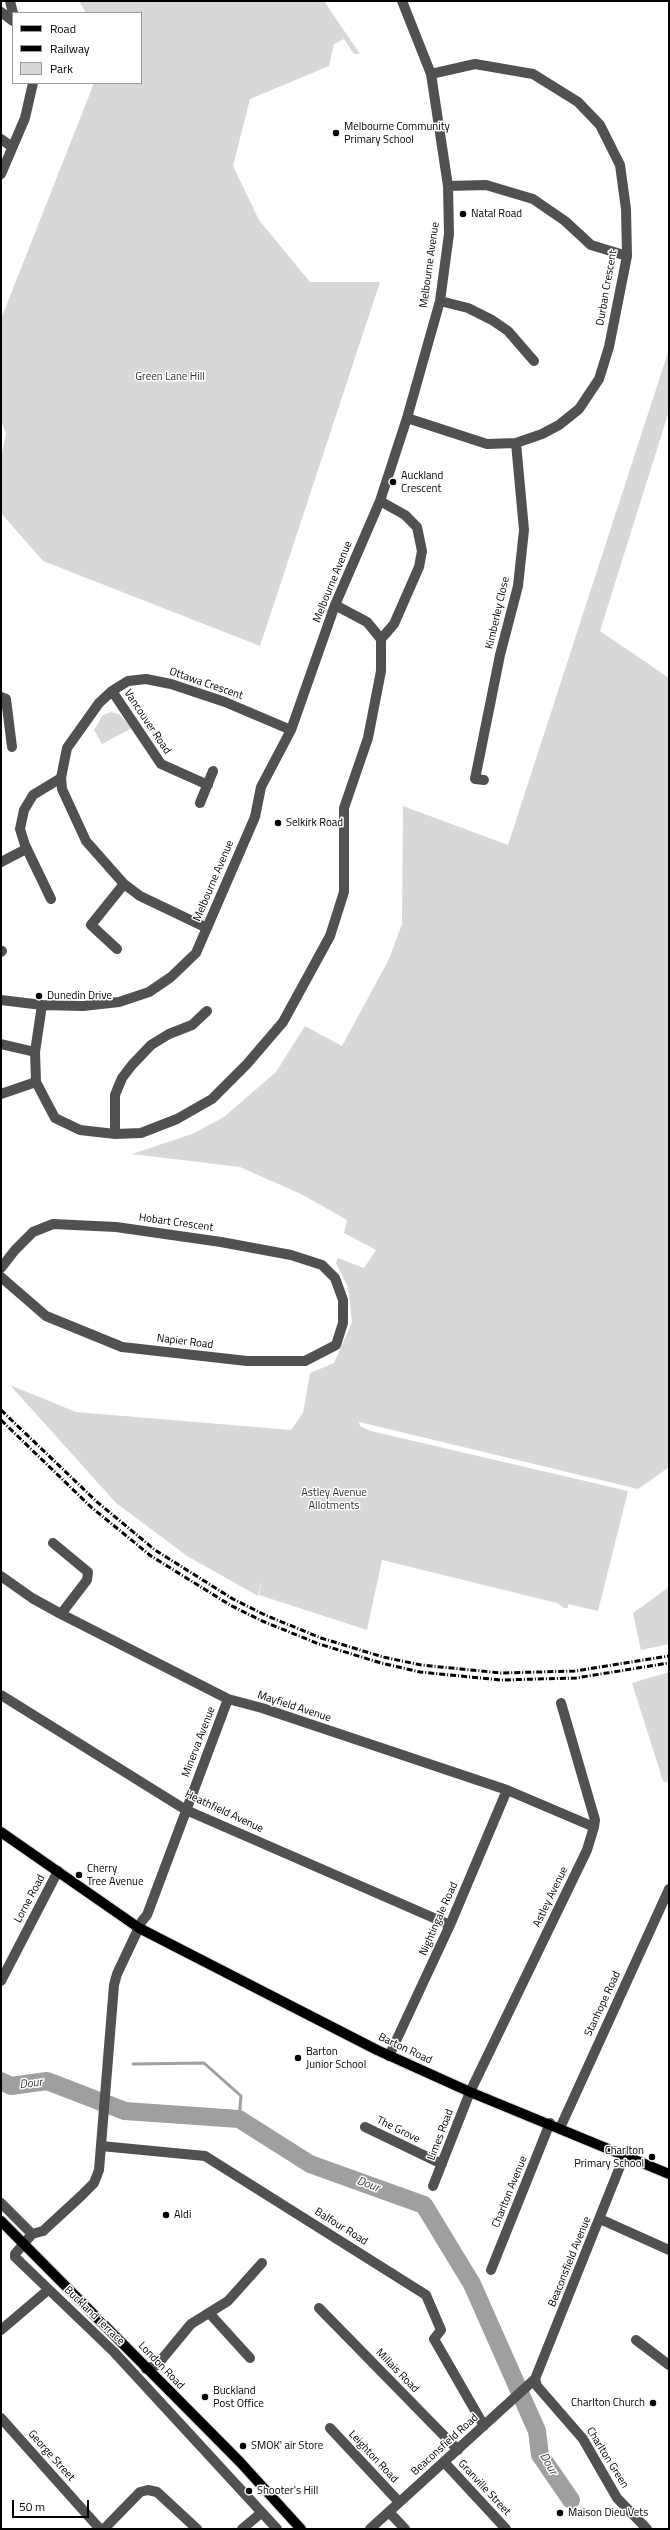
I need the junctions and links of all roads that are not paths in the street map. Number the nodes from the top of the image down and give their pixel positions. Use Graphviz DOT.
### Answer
graph roads {
  1 [pos="10,1"];
  2 [pos="402,1"];
  3 [pos="1,12"];
  4 [pos="12,12"];
  5 [pos="12,17"];
  6 [pos="431,74"];
  7 [pos="33,84"];
  8 [pos="1,139"];
  9 [pos="12,147"];
  10 [pos="1,174"];
  11 [pos="448,186"];
  12 [pos="627,256"];
  13 [pos="440,301"];
  14 [pos="534,361"];
  15 [pos="407,418"];
  16 [pos="516,443"];
  17 [pos="380,501"];
  18 [pos="335,605"];
  19 [pos="381,639"];
  20 [pos="112,691"];
  21 [pos="1,697"];
  22 [pos="291,730"];
  23 [pos="12,747"];
  24 [pos="214,771"];
  25 [pos="61,778"];
  26 [pos="484,780"];
  27 [pos="208,785"];
  28 [pos="200,803"];
  29 [pos="26,849"];
  30 [pos="1,862"];
  31 [pos="124,884"];
  32 [pos="51,899"];
  33 [pos="207,928"];
  34 [pos="117,949"];
  35 [pos="1,1000"];
  36 [pos="42,1005"];
  37 [pos="207,1011"];
  38 [pos="1,1044"];
  39 [pos="35,1052"];
  40 [pos="36,1082"];
  41 [pos="1,1094"];
  42 [pos="115,1134"];
  43 [pos="1,1268"];
  44 [pos="1,1277"];
  45 [pos="343,1300"];
  46 [pos="54,1543"];
  47 [pos="1,1576"];
  48 [pos="61,1614"];
  49 [pos="1,1695"];
  50 [pos="228,1699"];
  51 [pos="561,1703"];
  52 [pos="507,1790"];
  53 [pos="186,1810"];
  54 [pos="594,1828"];
  55 [pos="1,1832"];
  56 [pos="58,1871"];
  57 [pos="669,1889"];
  58 [pos="450,1924"];
  59 [pos="139,1928"];
  60 [pos="4,1968"];
  61 [pos="1,1981"];
  62 [pos="389,2056"];
  63 [pos="470,2092"];
  64 [pos="550,2124"];
  65 [pos="365,2127"];
  66 [pos="560,2128"];
  67 [pos="101,2146"];
  68 [pos="625,2154"];
  69 [pos="442,2164"];
  70 [pos="669,2174"];
  71 [pos="434,2186"];
  72 [pos="1,2202"];
  73 [pos="600,2219"];
  74 [pos="1,2221"];
  75 [pos="32,2234"];
  76 [pos="25,2245"];
  77 [pos="669,2250"];
  78 [pos="262,2263"];
  79 [pos="491,2270"];
  80 [pos="48,2290"];
  81 [pos="319,2308"];
  82 [pos="210,2314"];
  83 [pos="1,2330"];
  84 [pos="636,2340"];
  85 [pos="122,2343"];
  86 [pos="114,2352"];
  87 [pos="250,2358"];
  88 [pos="669,2365"];
  89 [pos="146,2369"];
  90 [pos="535,2378"];
  91 [pos="1,2418"];
  92 [pos="484,2426"];
  93 [pos="330,2428"];
  94 [pos="458,2450"];
  95 [pos="444,2462"];
  96 [pos="399,2502"];
  97 [pos="389,2512"];
  98 [pos="261,2513"];
  99 [pos="100,2529"];
  100 [pos="104,2529"];
  101 [pos="197,2529"];
  102 [pos="242,2529"];
  103 [pos="277,2529"];
  104 [pos="301,2529"];
  105 [pos="370,2529"];
  106 [pos="405,2529"];
  107 [pos="506,2529"];
  108 [pos="647,2529"];
  1 -- 4 [label="street"];
  2 -- 6 [label="street, Melbourne Avenue"];
  3 -- 5 [label="street"];
  6 -- 11 [label="street, Melbourne Avenue"];
  6 -- 12 [label="street, Durban Crescent"];
  7 -- 9 [label="street"];
  8 -- 9 [label="street"];
  9 -- 10 [label="street"];
  11 -- 12 [label="street"];
  11 -- 13 [label="street, Melbourne Avenue"];
  12 -- 16 [label="street, Durban Crescent"];
  13 -- 14 [label="street"];
  13 -- 15 [label="street, Melbourne Avenue"];
  15 -- 16 [label="street, Durban Crescent"];
  15 -- 17 [label="street, Melbourne Avenue"];
  16 -- 26 [label="street, Kimberley Close"];
  17 -- 18 [label="street, Melbourne Avenue"];
  17 -- 19 [label="street"];
  18 -- 19 [label="street"];
  18 -- 22 [label="street, Melbourne Avenue"];
  19 -- 42 [label="street"];
  20 -- 22 [label="street, Ottawa Crescent"];
  20 -- 25 [label="street"];
  20 -- 27 [label="street, Vancouver Road"];
  21 -- 23 [label="street"];
  22 -- 33 [label="street, Melbourne Avenue"];
  24 -- 27 [label="street"];
  25 -- 29 [label="street"];
  25 -- 31 [label="street"];
  27 -- 28 [label="street"];
  29 -- 30 [label="street"];
  29 -- 32 [label="street"];
  31 -- 33 [label="street"];
  31 -- 34 [label="street"];
  33 -- 36 [label="street, Melbourne Avenue"];
  35 -- 36 [label="street, Melbourne Avenue"];
  36 -- 39 [label="street"];
  37 -- 42 [label="street"];
  38 -- 39 [label="street"];
  39 -- 40 [label="street"];
  40 -- 41 [label="street"];
  40 -- 42 [label="street"];
  43 -- 45 [label="street, Hobart Crescent"];
  44 -- 45 [label="street, Napier Road"];
  46 -- 48 [label="street"];
  47 -- 48 [label="street, Mayfield Avenue"];
  48 -- 50 [label="street, Mayfield Avenue"];
  49 -- 53 [label="street, Heathfield Avenue"];
  50 -- 52 [label="street, Mayfield Avenue"];
  50 -- 53 [label="street, Minerva Avenue"];
  51 -- 54 [label="street, Astley Avenue"];
  52 -- 54 [label="street, Mayfield Avenue"];
  52 -- 58 [label="street, Nightingale Road"];
  53 -- 58 [label="street, Heathfield Avenue"];
  53 -- 59 [label="street, Minerva Avenue"];
  54 -- 63 [label="street, Astley Avenue"];
  55 -- 56 [label="main road, Barton Road"];
  56 -- 59 [label="main road, Barton Road"];
  56 -- 60 [label="street, Lorne Road"];
  57 -- 66 [label="street, Stanhope Road"];
  58 -- 62 [label="street, Nightingale Road"];
  59 -- 62 [label="main road, Barton Road"];
  59 -- 67 [label="street"];
  60 -- 61 [label="street, Lorne Road"];
  62 -- 63 [label="main road, Barton Road"];
  63 -- 64 [label="main road, Barton Road"];
  63 -- 69 [label="street, Limes Road"];
  64 -- 66 [label="main road, Barton Road"];
  64 -- 79 [label="street, Charlton Avenue"];
  65 -- 69 [label="street, The Grove"];
  66 -- 68 [label="main road, Barton Road"];
  67 -- 75 [label="street"];
  67 -- 92 [label="street, Balfour Road"];
  68 -- 70 [label="main road, Barton Road"];
  68 -- 73 [label="street, Beaconsfield Avenue"];
  69 -- 71 [label="street, Limes Road"];
  72 -- 75 [label="street"];
  73 -- 77 [label="street"];
  73 -- 90 [label="street, Beaconsfield Avenue"];
  74 -- 76 [label="main road, London Road"];
  75 -- 76 [label="street"];
  76 -- 80 [label="street, Buckland Terrace"];
  76 -- 85 [label="main road, London Road"];
  78 -- 82 [label="street"];
  80 -- 83 [label="street"];
  80 -- 86 [label="street, Buckland Terrace"];
  81 -- 94 [label="street, Millais Road"];
  82 -- 87 [label="street"];
  82 -- 89 [label="street"];
  84 -- 88 [label="street"];
  85 -- 86 [label="street"];
  85 -- 89 [label="main road, London Road"];
  86 -- 98 [label="street, Buckland Terrace"];
  89 -- 104 [label="main road, London Road"];
  90 -- 92 [label="street, Beaconsfield Road"];
  90 -- 108 [label="street, Charlton Green"];
  91 -- 99 [label="street, George Street"];
  92 -- 94 [label="street, Beaconsfield Road"];
  93 -- 96 [label="street, Leighton Road"];
  94 -- 95 [label="street, Beaconsfield Road"];
  95 -- 96 [label="street, Beaconsfield Road"];
  95 -- 107 [label="street, Granville Street"];
  96 -- 97 [label="street, Beaconsfield Road"];
  97 -- 105 [label="street, Beaconsfield Road"];
  97 -- 106 [label="street"];
  98 -- 102 [label="street"];
  98 -- 103 [label="street, Buckland Terrace"];
  100 -- 101 [label="street"];
}
